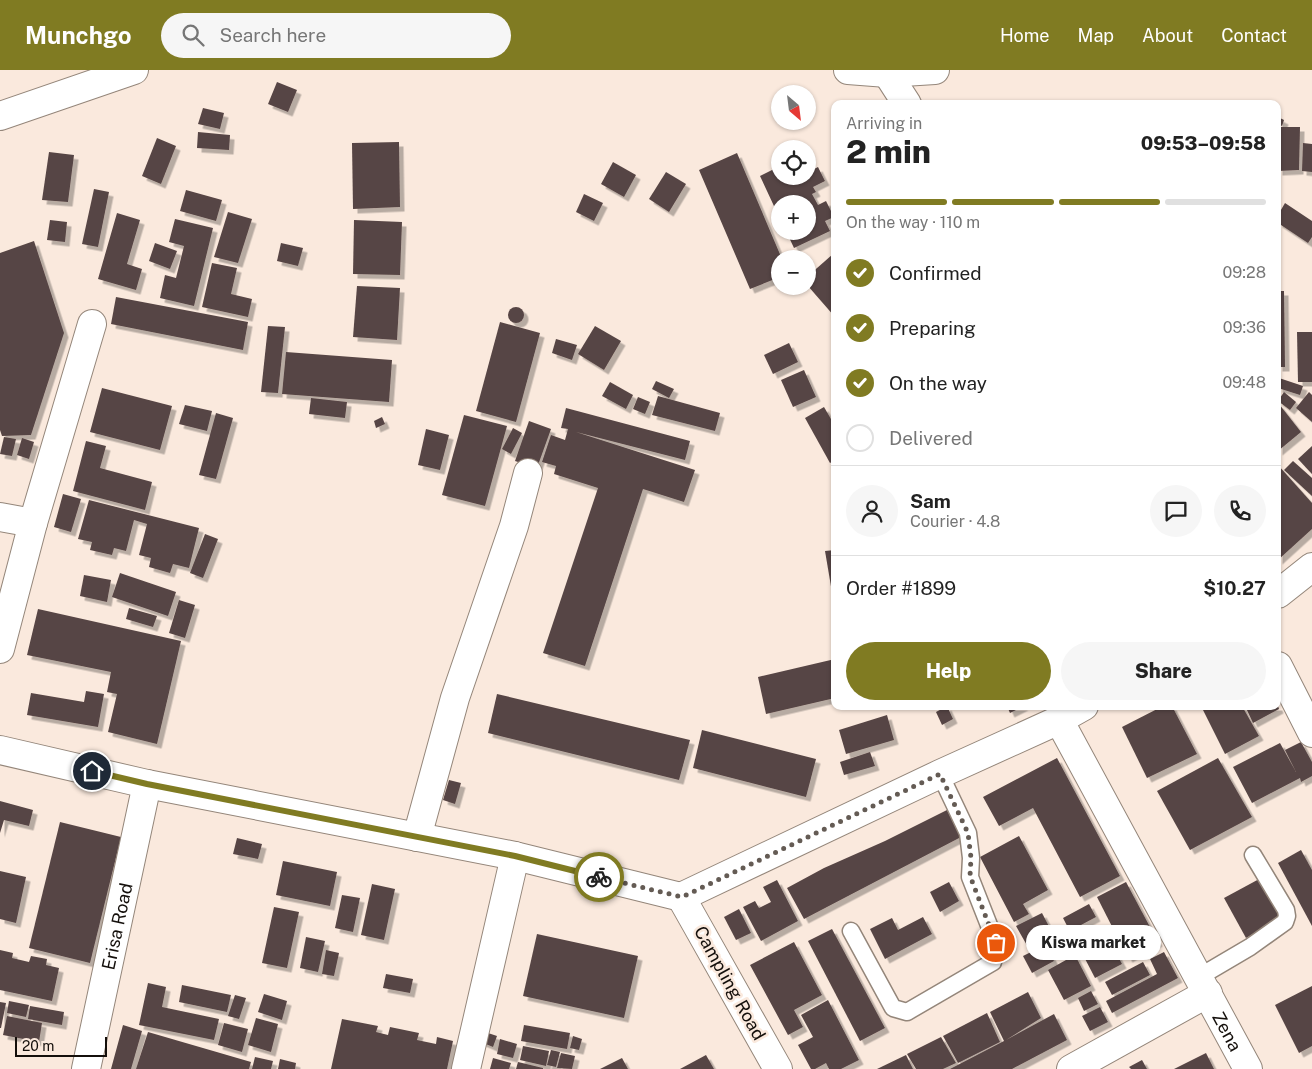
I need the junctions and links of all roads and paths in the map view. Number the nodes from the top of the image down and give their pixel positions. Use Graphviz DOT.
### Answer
graph roads {
  1 [pos="134,70"];
  2 [pos="848,70"];
  3 [pos="935,70"];
  4 [pos="887,73"];
  5 [pos="904,100"];
  6 [pos="0,116"];
  7 [pos="92,324"];
  8 [pos="528,473"];
  9 [pos="0,517"];
  10 [pos="33,523"];
  11 [pos="1312,566"];
  12 [pos="1281,592"];
  13 [pos="0,648"];
  14 [pos="1281,672"];
  15 [pos="1077,710"];
  16 [pos="1059,720"];
  17 [pos="1312,733"];
  18 [pos="0,750"];
  19 [pos="940,774"];
  20 [pos="147,784"];
  21 [pos="418,837"];
  22 [pos="1253,855"];
  23 [pos="515,856"];
  24 [pos="682,897"];
  25 [pos="851,931"];
  26 [pos="1204,985"];
  27 [pos="86,1069"];
  28 [pos="466,1069"];
  29 [pos="778,1069"];
  30 [pos="1071,1069"];
  31 [pos="1248,1069"];
  1 -- 6 [label="street"];
  2 -- 4 [label="street"];
  3 -- 4 [label="street"];
  4 -- 5 [label="street"];
  7 -- 10 [label="street"];
  8 -- 21 [label="street"];
  9 -- 10 [label="street"];
  10 -- 13 [label="street"];
  11 -- 12 [label="street"];
  14 -- 17 [label="street"];
  15 -- 16 [label="street"];
  16 -- 19 [label="street"];
  16 -- 26 [label="street, Zena"];
  18 -- 20 [label="street"];
  19 -- 24 [label="street"];
  19 -- 25 [label="lane"];
  20 -- 21 [label="street"];
  20 -- 27 [label="street, Erisa Road"];
  21 -- 23 [label="street"];
  22 -- 26 [label="lane"];
  23 -- 24 [label="street"];
  23 -- 28 [label="street"];
  24 -- 29 [label="street, Campling Road"];
  26 -- 30 [label="street"];
  26 -- 31 [label="street, Zena"];
}
